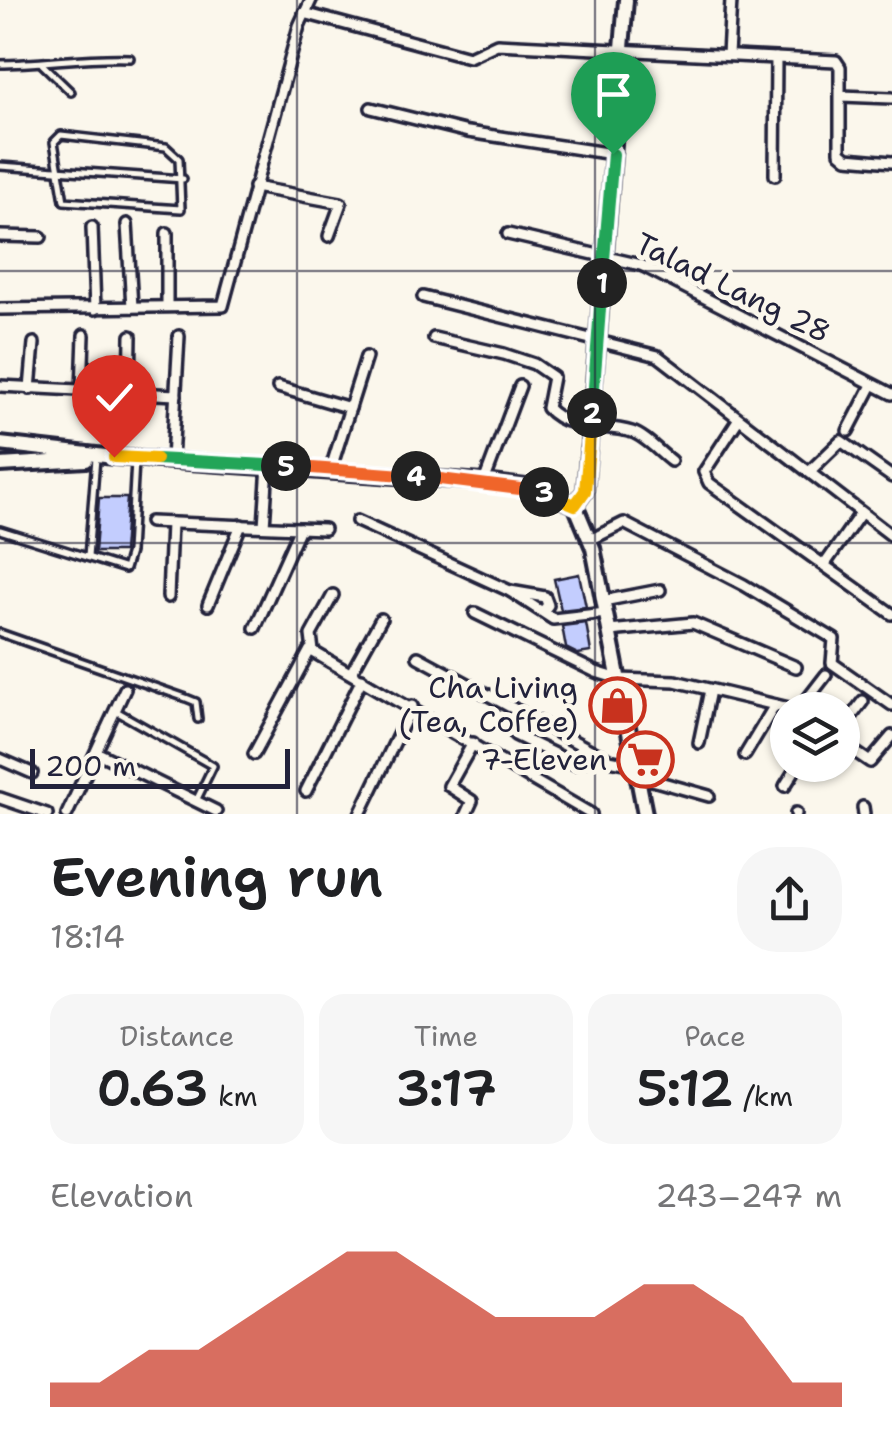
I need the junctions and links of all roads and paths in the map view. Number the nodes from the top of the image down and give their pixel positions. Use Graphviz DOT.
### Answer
graph roads {
  1 [pos="312,0"];
  2 [pos="626,0"];
  3 [pos="732,0"];
  4 [pos="304,13"];
  5 [pos="622,48"];
  6 [pos="728,55"];
  7 [pos="130,58"];
  8 [pos="776,58"];
  9 [pos="0,64"];
  10 [pos="42,64"];
  11 [pos="72,92"];
  12 [pos="840,96"];
  13 [pos="892,98"];
  14 [pos="371,108"];
  15 [pos="613,154"];
  16 [pos="892,162"];
  17 [pos="0,166"];
  18 [pos="57,169"];
  19 [pos="775,175"];
  20 [pos="183,179"];
  21 [pos="254,188"];
  22 [pos="127,224"];
  23 [pos="92,227"];
  24 [pos="167,233"];
  25 [pos="508,234"];
  26 [pos="0,236"];
  27 [pos="330,236"];
  28 [pos="40,237"];
  29 [pos="605,255"];
  30 [pos="423,298"];
  31 [pos="167,305"];
  32 [pos="132,307"];
  33 [pos="0,308"];
  34 [pos="95,309"];
  35 [pos="84,335"];
  36 [pos="131,336"];
  37 [pos="179,336"];
  38 [pos="434,338"];
  39 [pos="598,341"];
  40 [pos="34,344"];
  41 [pos="366,357"];
  42 [pos="872,385"];
  43 [pos="0,386"];
  44 [pos="520,386"];
  45 [pos="278,387"];
  46 [pos="30,389"];
  47 [pos="82,391"];
  48 [pos="130,393"];
  49 [pos="892,394"];
  50 [pos="176,395"];
  51 [pos="350,408"];
  52 [pos="738,420"];
  53 [pos="590,428"];
  54 [pos="848,431"];
  55 [pos="0,444"];
  56 [pos="114,457"];
  57 [pos="96,458"];
  58 [pos="135,458"];
  59 [pos="172,460"];
  60 [pos="671,461"];
  61 [pos="0,465"];
  62 [pos="268,465"];
  63 [pos="330,468"];
  64 [pos="810,471"];
  65 [pos="892,477"];
  66 [pos="484,482"];
  67 [pos="575,505"];
  68 [pos="860,514"];
  69 [pos="357,521"];
  70 [pos="150,522"];
  71 [pos="171,523"];
  72 [pos="241,526"];
  73 [pos="264,526"];
  74 [pos="300,528"];
  75 [pos="324,528"];
  76 [pos="0,530"];
  77 [pos="892,536"];
  78 [pos="590,540"];
  79 [pos="88,557"];
  80 [pos="825,564"];
  81 [pos="660,590"];
  82 [pos="333,595"];
  83 [pos="168,597"];
  84 [pos="208,605"];
  85 [pos="605,607"];
  86 [pos="476,613"];
  87 [pos="892,614"];
  88 [pos="381,620"];
  89 [pos="255,628"];
  90 [pos="609,631"];
  91 [pos="0,633"];
  92 [pos="313,651"];
  93 [pos="418,657"];
  94 [pos="796,667"];
  95 [pos="352,672"];
  96 [pos="826,675"];
  97 [pos="362,679"];
  98 [pos="619,679"];
  99 [pos="125,689"];
  100 [pos="710,690"];
  101 [pos="812,692"];
  102 [pos="864,701"];
  103 [pos="770,704"];
  104 [pos="892,705"];
  105 [pos="412,706"];
  106 [pos="860,706"];
  107 [pos="116,711"];
  108 [pos="770,714"];
  109 [pos="198,719"];
  110 [pos="515,734"];
  111 [pos="892,736"];
  112 [pos="473,743"];
  113 [pos="699,743"];
  114 [pos="98,753"];
  115 [pos="254,754"];
  116 [pos="601,755"];
  117 [pos="860,755"];
  118 [pos="745,756"];
  119 [pos="0,759"];
  120 [pos="637,770"];
  121 [pos="32,774"];
  122 [pos="788,782"];
  123 [pos="786,786"];
  124 [pos="306,791"];
  125 [pos="709,796"];
  126 [pos="0,798"];
  127 [pos="196,801"];
  128 [pos="216,811"];
  129 [pos="47,814"];
  130 [pos="68,814"];
  131 [pos="360,814"];
  132 [pos="466,814"];
  133 [pos="591,814"];
  134 [pos="645,814"];
  1 -- 4 [label="street"];
  2 -- 5 [label="main road"];
  3 -- 6 [label="street"];
  4 -- 5 [label="street"];
  4 -- 21 [label="street"];
  5 -- 6 [label="street"];
  5 -- 15 [label="main road"];
  6 -- 8 [label="street"];
  7 -- 10 [label="lane"];
  8 -- 12 [label="street"];
  8 -- 19 [label="street"];
  9 -- 10 [label="lane"];
  10 -- 11 [label="lane"];
  12 -- 13 [label="street"];
  12 -- 16 [label="street"];
  14 -- 15 [label="street"];
  15 -- 29 [label="main road"];
  17 -- 18 [label="lane"];
  18 -- 20 [label="lane"];
  18 -- 20 [label="lane"];
  18 -- 20 [label="lane"];
  21 -- 27 [label="street"];
  21 -- 31 [label="street"];
  22 -- 32 [label="street"];
  23 -- 34 [label="street"];
  24 -- 31 [label="street"];
  25 -- 29 [label="street, Talad Lang 28"];
  26 -- 28 [label="street"];
  29 -- 39 [label="main road"];
  29 -- 42 [label="street, Talad Lang 28"];
  30 -- 39 [label="street"];
  31 -- 32 [label="street"];
  32 -- 34 [label="street"];
  33 -- 34 [label="street"];
  35 -- 47 [label="street"];
  36 -- 48 [label="street"];
  37 -- 50 [label="street"];
  38 -- 53 [label="street"];
  39 -- 52 [label="street"];
  39 -- 53 [label="main road"];
  40 -- 46 [label="street"];
  41 -- 51 [label="street"];
  42 -- 49 [label="street, Talad Lang 28"];
  42 -- 54 [label="street"];
  43 -- 46 [label="street"];
  44 -- 66 [label="street"];
  45 -- 51 [label="street"];
  46 -- 47 [label="street"];
  47 -- 48 [label="street"];
  48 -- 50 [label="street"];
  50 -- 59 [label="street"];
  51 -- 63 [label="street"];
  52 -- 64 [label="street"];
  52 -- 80 [label="street"];
  53 -- 60 [label="street"];
  53 -- 67 [label="main road"];
  55 -- 56 [label="main road"];
  56 -- 57 [label="main road"];
  56 -- 58 [label="main road"];
  57 -- 61 [label="main road"];
  57 -- 79 [label="lane"];
  58 -- 59 [label="main road"];
  58 -- 79 [label="lane"];
  59 -- 62 [label="main road"];
  62 -- 63 [label="main road"];
  62 -- 73 [label="street"];
  63 -- 66 [label="main road"];
  64 -- 65 [label="street"];
  64 -- 68 [label="street"];
  66 -- 67 [label="main road"];
  67 -- 78 [label="main road"];
  68 -- 77 [label="street"];
  68 -- 80 [label="street"];
  69 -- 85 [label="street"];
  70 -- 71 [label="street"];
  71 -- 72 [label="street"];
  71 -- 83 [label="street"];
  72 -- 73 [label="street"];
  72 -- 84 [label="street"];
  73 -- 74 [label="street"];
  74 -- 75 [label="street"];
  74 -- 89 [label="street"];
  76 -- 79 [label="lane"];
  78 -- 85 [label="main road"];
  78 -- 104 [label="street"];
  80 -- 87 [label="street"];
  81 -- 85 [label="street"];
  82 -- 92 [label="street"];
  85 -- 90 [label="main road"];
  86 -- 98 [label="street"];
  88 -- 95 [label="street"];
  90 -- 94 [label="street"];
  90 -- 98 [label="main road"];
  91 -- 109 [label="lane"];
  92 -- 95 [label="street"];
  92 -- 115 [label="street"];
  93 -- 116 [label="street"];
  95 -- 97 [label="street"];
  96 -- 101 [label="street"];
  97 -- 105 [label="street"];
  97 -- 124 [label="street"];
  98 -- 100 [label="street"];
  98 -- 120 [label="main road"];
  99 -- 107 [label="street"];
  100 -- 103 [label="street"];
  100 -- 113 [label="street"];
  102 -- 106 [label="street"];
  105 -- 112 [label="street"];
  105 -- 131 [label="street"];
  107 -- 114 [label="street"];
  107 -- 127 [label="lane"];
  108 -- 118 [label="street"];
  110 -- 116 [label="street"];
  111 -- 117 [label="street"];
  112 -- 132 [label="street"];
  112 -- 133 [label="street"];
  114 -- 127 [label="street"];
  114 -- 130 [label="street"];
  116 -- 120 [label="street"];
  119 -- 121 [label="street"];
  120 -- 125 [label="street"];
  120 -- 134 [label="main road"];
  122 -- 123 [label="street"];
  126 -- 129 [label="street"];
  127 -- 128 [label="street"];
}
